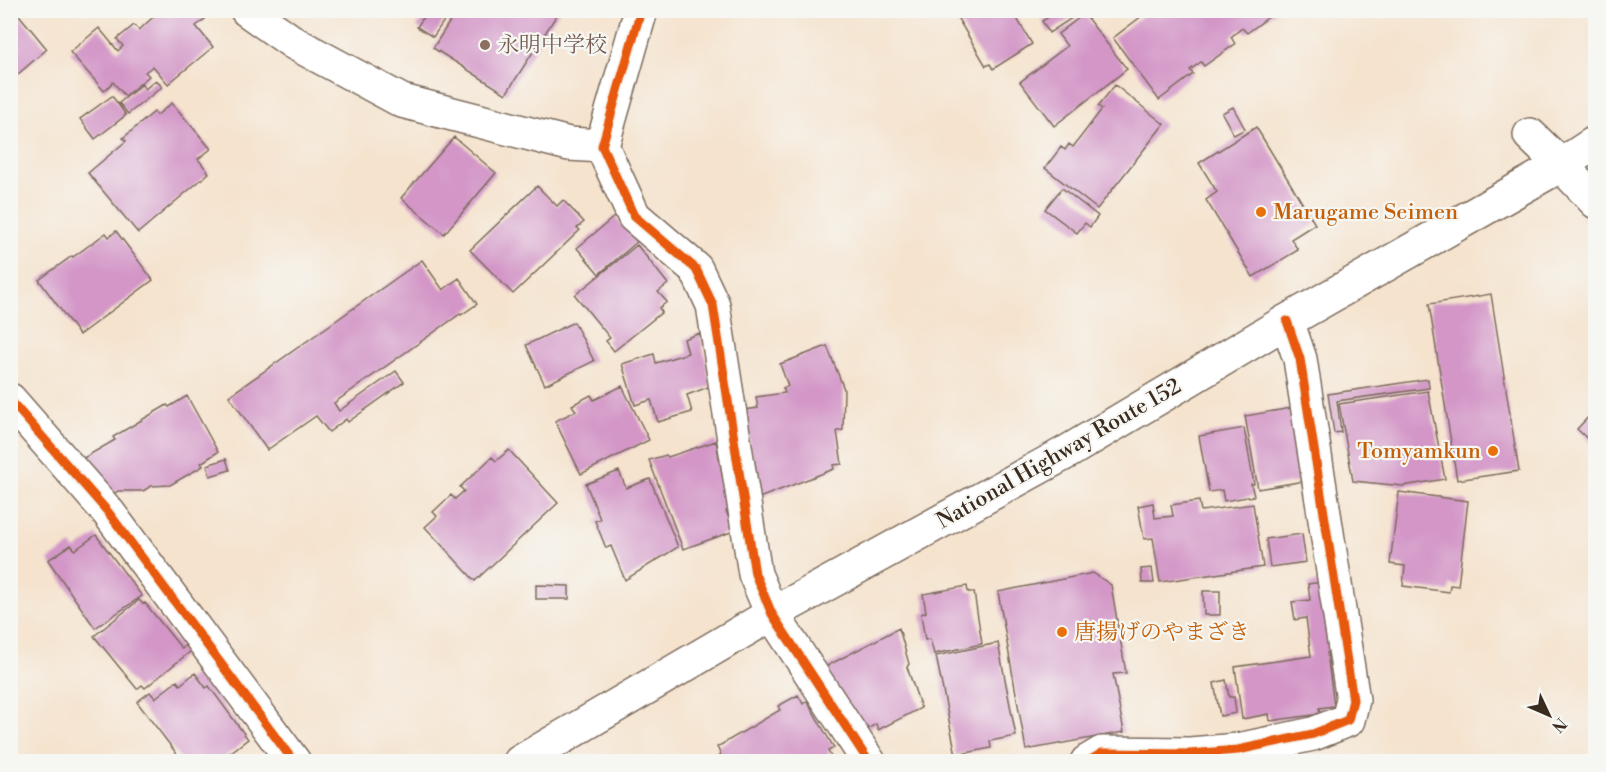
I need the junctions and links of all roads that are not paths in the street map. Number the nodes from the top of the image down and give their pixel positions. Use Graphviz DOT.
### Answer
graph roads {
  1 [pos="247,10"];
  2 [pos="641,10"];
  3 [pos="1530,135"];
  4 [pos="1596,142"];
  5 [pos="602,146"];
  6 [pos="1561,165"];
  7 [pos="1596,202"];
  8 [pos="1287,321"];
  9 [pos="10,400"];
  10 [pos="772,614"];
  11 [pos="294,762"];
  12 [pos="520,762"];
  13 [pos="868,762"];
  14 [pos="1087,762"];
  1 -- 5 [label="main road"];
  2 -- 5 [label="main road"];
  3 -- 6 [label="main road"];
  4 -- 6 [label="main road, National Highway Route 152"];
  5 -- 10 [label="main road"];
  6 -- 7 [label="main road"];
  6 -- 8 [label="main road, National Highway Route 152"];
  8 -- 10 [label="main road, National Highway Route 152"];
  8 -- 14 [label="main road"];
  9 -- 11 [label="main road"];
  10 -- 12 [label="main road, National Highway Route 152"];
  10 -- 13 [label="main road"];
}
